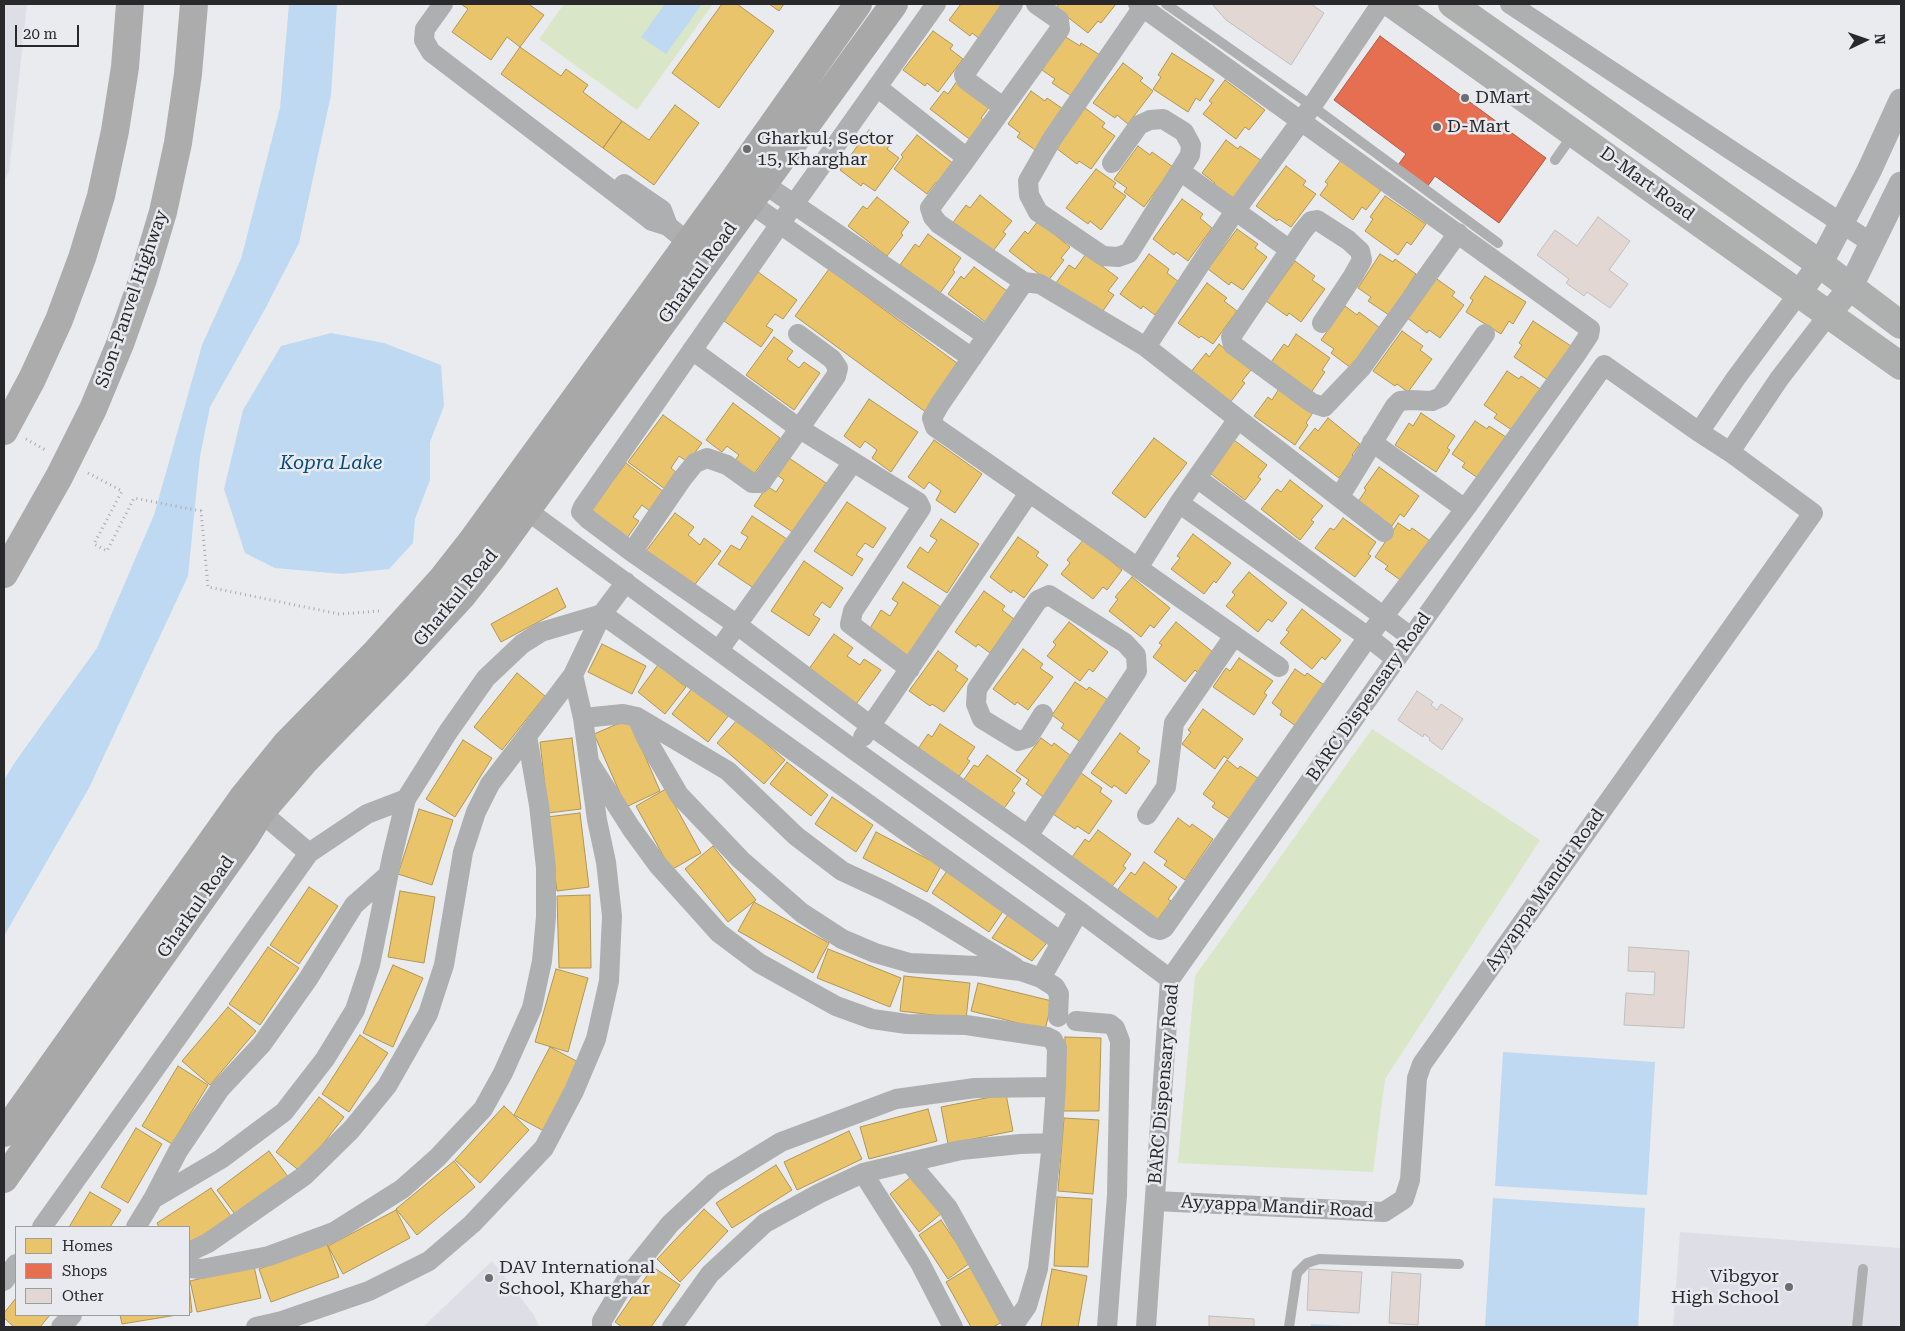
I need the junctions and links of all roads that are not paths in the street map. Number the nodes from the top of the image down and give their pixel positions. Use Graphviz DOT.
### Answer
graph roads {
  1 [pos="130,4"];
  2 [pos="194,4"];
  3 [pos="443,4"];
  4 [pos="858,4"];
  5 [pos="894,4"];
  6 [pos="936,4"];
  7 [pos="1013,4"];
  8 [pos="1036,4"];
  9 [pos="1166,4"];
  10 [pos="1381,4"];
  11 [pos="1392,4"];
  12 [pos="1452,4"];
  13 [pos="1510,4"];
  14 [pos="1140,5"];
  15 [pos="876,88"];
  16 [pos="1901,101"];
  17 [pos="1003,107"];
  18 [pos="1307,113"];
  19 [pos="1574,132"];
  20 [pos="967,158"];
  21 [pos="1554,160"];
  22 [pos="1112,163"];
  23 [pos="596,166"];
  24 [pos="1180,171"];
  25 [pos="1901,184"];
  26 [pos="746,186"];
  27 [pos="795,205"];
  28 [pos="646,208"];
  29 [pos="1235,211"];
  30 [pos="780,224"];
  31 [pos="1841,224"];
  32 [pos="1458,233"];
  33 [pos="688,242"];
  34 [pos="1498,243"];
  35 [pos="1873,244"];
  36 [pos="1290,250"];
  37 [pos="1820,264"];
  38 [pos="1024,282"];
  39 [pos="1850,288"];
  40 [pos="1799,293"];
  41 [pos="1828,314"];
  42 [pos="1322,323"];
  43 [pos="1901,324"];
  44 [pos="798,334"];
  45 [pos="1485,334"];
  46 [pos="987,336"];
  47 [pos="1146,347"];
  48 [pos="692,350"];
  49 [pos="972,358"];
  50 [pos="1901,366"];
  51 [pos="1238,419"];
  52 [pos="800,428"];
  53 [pos="4,431"];
  54 [pos="1699,432"];
  55 [pos="1372,442"];
  56 [pos="1730,452"];
  57 [pos="853,462"];
  58 [pos="1197,478"];
  59 [pos="1029,493"];
  60 [pos="1340,496"];
  61 [pos="516,502"];
  62 [pos="1179,503"];
  63 [pos="1465,509"];
  64 [pos="1384,532"];
  65 [pos="632,552"];
  66 [pos="1138,568"];
  67 [pos="4,574"];
  68 [pos="626,582"];
  69 [pos="602,614"];
  70 [pos="1384,618"];
  71 [pos="736,624"];
  72 [pos="1234,636"];
  73 [pos="1368,637"];
  74 [pos="1411,637"];
  75 [pos="719,650"];
  76 [pos="1396,659"];
  77 [pos="1279,667"];
  78 [pos="910,669"];
  79 [pos="573,675"];
  80 [pos="1043,714"];
  81 [pos="583,718"];
  82 [pos="637,718"];
  83 [pos="871,726"];
  84 [pos="526,736"];
  85 [pos="854,750"];
  86 [pos="589,762"];
  87 [pos="406,799"];
  88 [pos="252,805"];
  89 [pos="1147,815"];
  90 [pos="1028,836"];
  91 [pos="309,853"];
  92 [pos="388,874"];
  93 [pos="1079,911"];
  94 [pos="1061,942"];
  95 [pos="1020,971"];
  96 [pos="1041,978"];
  97 [pos="1170,979"];
  98 [pos="1056,1087"];
  99 [pos="4,1133"];
  100 [pos="1052,1143"];
  101 [pos="909,1162"];
  102 [pos="863,1173"];
  103 [pos="4,1179"];
  104 [pos="153,1199"];
  105 [pos="1155,1201"];
  106 [pos="43,1226"];
  107 [pos="137,1226"];
  108 [pos="190,1252"];
  109 [pos="1459,1264"];
  110 [pos="15,1265"];
  111 [pos="190,1268"];
  112 [pos="1863,1269"];
  113 [pos="4,1281"];
  114 [pos="71,1316"];
  115 [pos="61,1327"];
  116 [pos="256,1327"];
  117 [pos="602,1327"];
  118 [pos="672,1327"];
  119 [pos="953,1327"];
  120 [pos="1014,1327"];
  121 [pos="1106,1327"];
  122 [pos="1146,1327"];
  123 [pos="1289,1327"];
  124 [pos="1857,1327"];
  1 -- 53 [label="highway"];
  2 -- 67 [label="highway, Sion-Panvel Highway"];
  3 -- 28 [label="street"];
  4 -- 26 [label="main road, Gharkul Road"];
  5 -- 26 [label="main road, Gharkul Road"];
  6 -- 15 [label="street"];
  7 -- 17 [label="street"];
  8 -- 17 [label="street"];
  9 -- 18 [label="lane"];
  10 -- 18 [label="street"];
  11 -- 19 [label="main road, D-Mart Road"];
  12 -- 37 [label="main road, D-Mart Road"];
  13 -- 31 [label="street"];
  14 -- 18 [label="street"];
  14 -- 24 [label="street"];
  15 -- 20 [label="street"];
  15 -- 27 [label="street"];
  16 -- 31 [label="street"];
  17 -- 20 [label="street"];
  18 -- 29 [label="street"];
  18 -- 32 [label="street"];
  18 -- 34 [label="lane"];
  19 -- 21 [label="lane"];
  19 -- 40 [label="main road, D-Mart Road"];
  20 -- 38 [label="street"];
  22 -- 24 [label="street"];
  23 -- 28 [label="street"];
  24 -- 29 [label="street"];
  25 -- 35 [label="street"];
  26 -- 27 [label="street"];
  26 -- 30 [label="street"];
  26 -- 33 [label="main road, Gharkul Road"];
  27 -- 30 [label="street"];
  27 -- 46 [label="street"];
  28 -- 33 [label="street"];
  29 -- 36 [label="street"];
  29 -- 47 [label="street"];
  30 -- 48 [label="street"];
  30 -- 49 [label="street"];
  31 -- 35 [label="street"];
  31 -- 37 [label="street"];
  32 -- 36 [label="street"];
  32 -- 63 [label="street"];
  33 -- 61 [label="main road, Gharkul Road"];
  35 -- 39 [label="street"];
  36 -- 42 [label="street"];
  37 -- 39 [label="main road, D-Mart Road"];
  37 -- 40 [label="street"];
  38 -- 46 [label="street"];
  38 -- 47 [label="street"];
  39 -- 41 [label="street"];
  39 -- 43 [label="main road, D-Mart Road"];
  40 -- 41 [label="main road, D-Mart Road"];
  40 -- 54 [label="street"];
  41 -- 50 [label="main road, D-Mart Road"];
  41 -- 56 [label="street"];
  44 -- 52 [label="street"];
  45 -- 55 [label="street"];
  46 -- 49 [label="street"];
  47 -- 51 [label="street"];
  48 -- 52 [label="street"];
  48 -- 65 [label="street"];
  49 -- 59 [label="street"];
  51 -- 58 [label="street"];
  51 -- 60 [label="street"];
  52 -- 57 [label="street"];
  52 -- 65 [label="street"];
  54 -- 56 [label="street, Ayyappa Mandir Road"];
  54 -- 74 [label="street, BARC Dispensary Road"];
  55 -- 60 [label="street"];
  55 -- 63 [label="street"];
  56 -- 105 [label="street, Ayyappa Mandir Road"];
  57 -- 71 [label="street"];
  57 -- 78 [label="street"];
  58 -- 62 [label="street"];
  58 -- 70 [label="street"];
  59 -- 66 [label="street"];
  59 -- 78 [label="street"];
  60 -- 64 [label="street"];
  61 -- 68 [label="street"];
  61 -- 88 [label="main road, Gharkul Road"];
  61 -- 88 [label="main road, Gharkul Road"];
  62 -- 66 [label="street"];
  62 -- 73 [label="street"];
  63 -- 70 [label="street"];
  65 -- 71 [label="street"];
  66 -- 72 [label="street"];
  68 -- 69 [label="street"];
  68 -- 75 [label="street"];
  69 -- 79 [label="street"];
  69 -- 87 [label="street"];
  69 -- 94 [label="street"];
  70 -- 73 [label="street"];
  70 -- 74 [label="street"];
  71 -- 75 [label="street"];
  71 -- 83 [label="street"];
  72 -- 77 [label="street"];
  72 -- 89 [label="street"];
  73 -- 76 [label="street"];
  73 -- 90 [label="street"];
  74 -- 76 [label="street, BARC Dispensary Road"];
  75 -- 85 [label="street"];
  76 -- 97 [label="street, BARC Dispensary Road"];
  78 -- 83 [label="street"];
  79 -- 81 [label="street"];
  79 -- 84 [label="street"];
  80 -- 90 [label="street"];
  81 -- 82 [label="street"];
  81 -- 86 [label="street"];
  82 -- 95 [label="street"];
  82 -- 95 [label="street"];
  83 -- 85 [label="street"];
  83 -- 90 [label="street"];
  84 -- 108 [label="street"];
  84 -- 111 [label="street"];
  85 -- 93 [label="street"];
  86 -- 98 [label="street"];
  86 -- 116 [label="street"];
  87 -- 91 [label="street"];
  87 -- 92 [label="street"];
  88 -- 91 [label="street"];
  88 -- 99 [label="main road, Gharkul Road"];
  88 -- 103 [label="main road, Gharkul Road"];
  91 -- 106 [label="street"];
  92 -- 104 [label="street"];
  92 -- 104 [label="street"];
  93 -- 94 [label="street"];
  93 -- 97 [label="street"];
  94 -- 96 [label="street"];
  95 -- 96 [label="street"];
  96 -- 121 [label="street"];
  97 -- 105 [label="street, BARC Dispensary Road"];
  98 -- 100 [label="street"];
  98 -- 117 [label="street"];
  100 -- 101 [label="street"];
  100 -- 120 [label="street"];
  101 -- 102 [label="street"];
  101 -- 120 [label="street"];
  102 -- 118 [label="street"];
  102 -- 119 [label="street"];
  104 -- 107 [label="street"];
  105 -- 122 [label="street, BARC Dispensary Road"];
  109 -- 123 [label="lane"];
  110 -- 113 [label="street"];
  112 -- 124 [label="lane"];
  114 -- 115 [label="street"];
}
